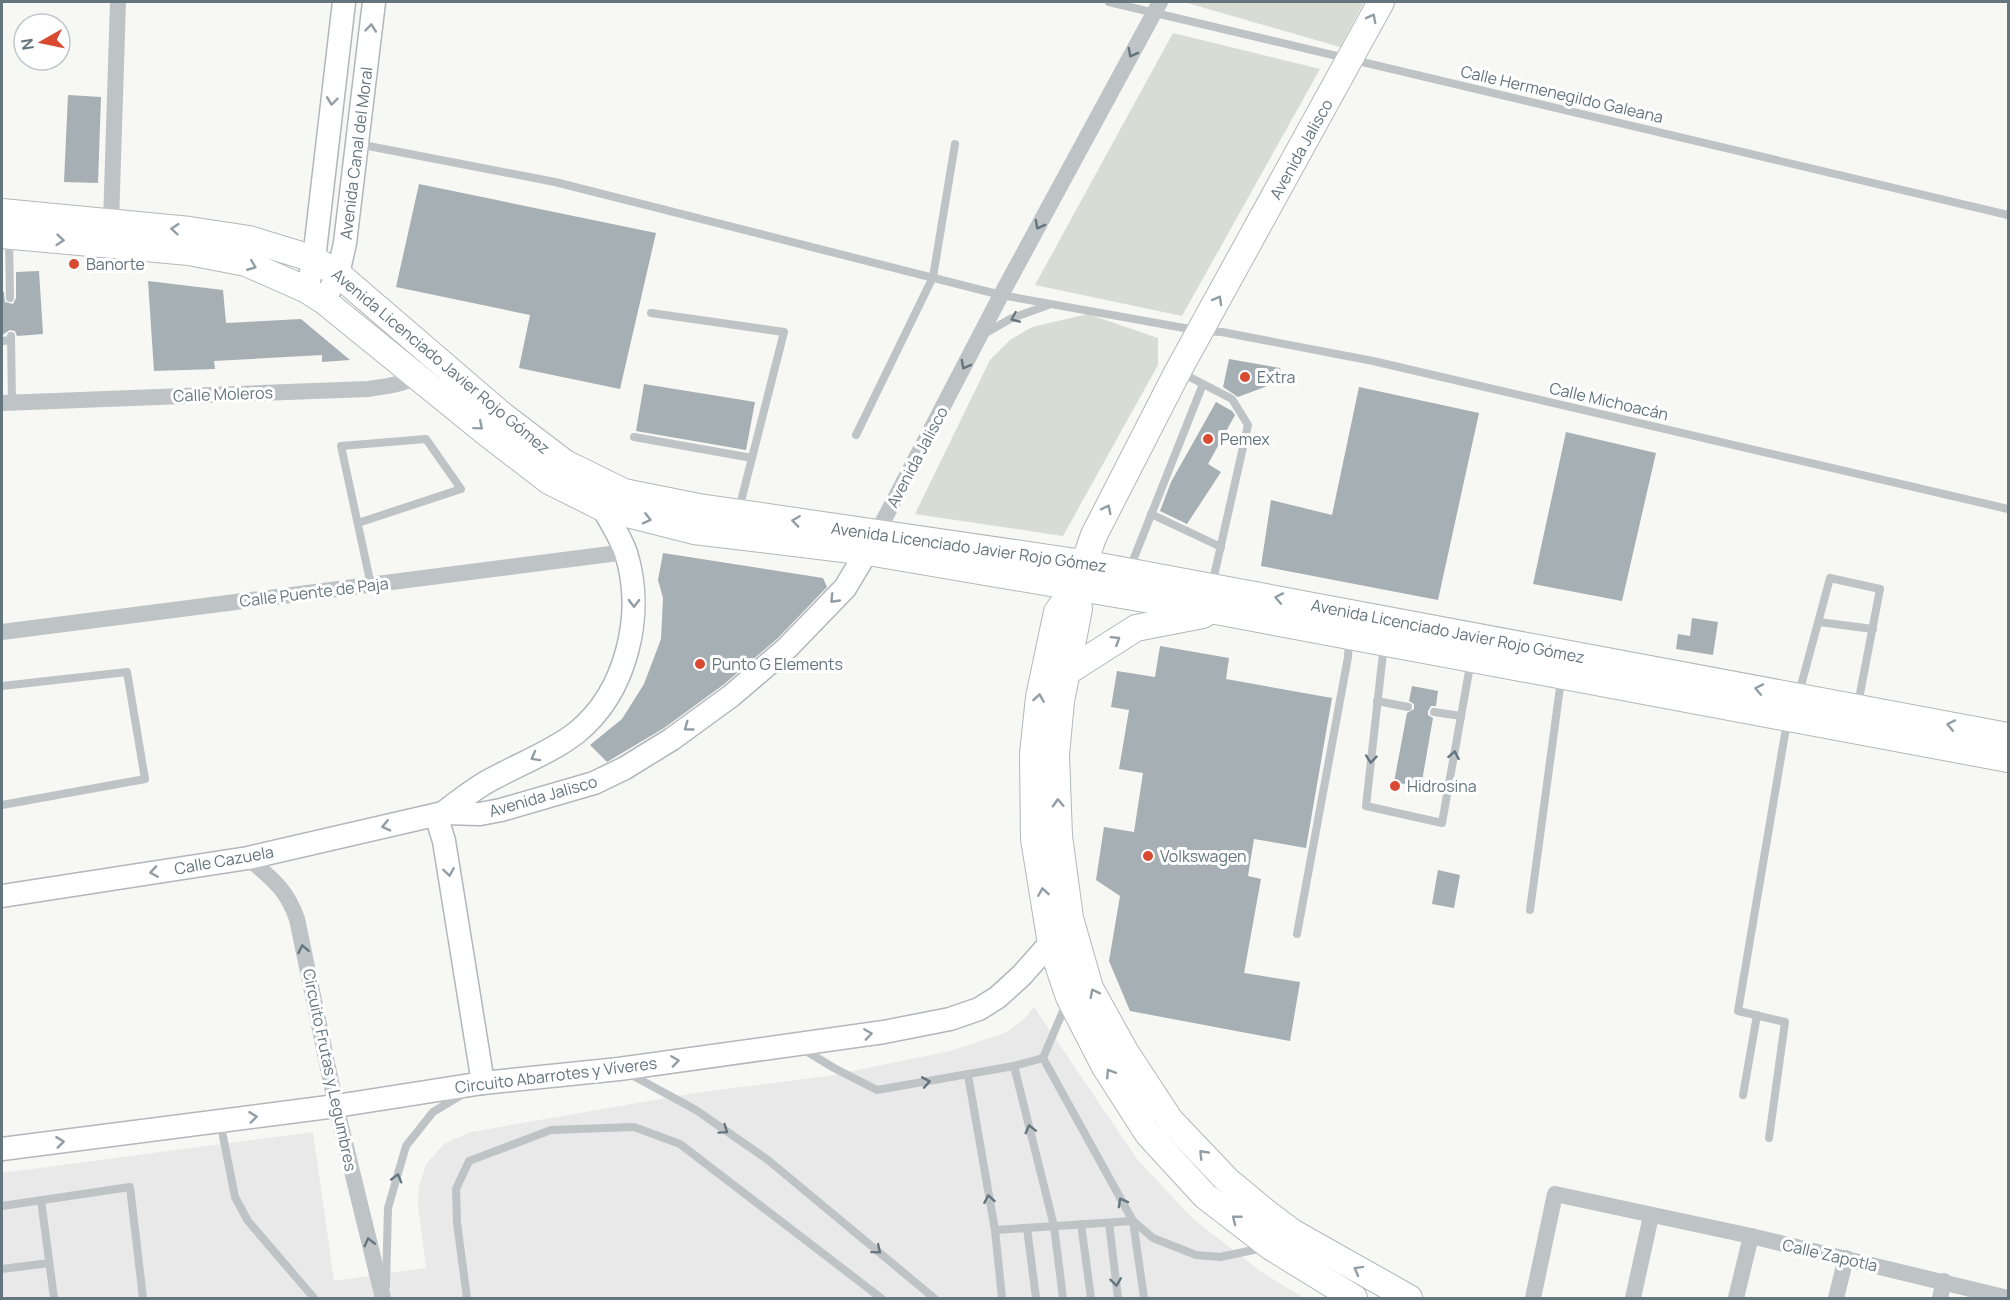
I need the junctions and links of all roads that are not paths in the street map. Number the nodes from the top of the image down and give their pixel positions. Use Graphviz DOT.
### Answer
graph roads {
  1 [pos="118,2"];
  2 [pos="344,2"];
  3 [pos="374,2"];
  4 [pos="1108,2"];
  5 [pos="1381,2"];
  6 [pos="1157,7"];
  7 [pos="1351,59"];
  8 [pos="358,144"];
  9 [pos="955,144"];
  10 [pos="2008,215"];
  11 [pos="111,223"];
  12 [pos="5,224"];
  13 [pos="314,259"];
  14 [pos="338,274"];
  15 [pos="933,277"];
  16 [pos="7,295"];
  17 [pos="316,295"];
  18 [pos="1001,295"];
  19 [pos="1052,304"];
  20 [pos="651,314"];
  21 [pos="1201,331"];
  22 [pos="980,336"];
  23 [pos="2,341"];
  24 [pos="435,357"];
  25 [pos="1178,371"];
  26 [pos="418,376"];
  27 [pos="1203,384"];
  28 [pos="461,396"];
  29 [pos="7,403"];
  30 [pos="856,435"];
  31 [pos="634,436"];
  32 [pos="752,458"];
  33 [pos="603,508"];
  34 [pos="2008,509"];
  35 [pos="1151,514"];
  36 [pos="358,523"];
  37 [pos="735,524"];
  38 [pos="873,542"];
  39 [pos="1221,547"];
  40 [pos="626,552"];
  41 [pos="1129,571"];
  42 [pos="1080,574"];
  43 [pos="371,585"];
  44 [pos="1212,585"];
  45 [pos="1221,612"];
  46 [pos="1819,622"];
  47 [pos="1873,629"];
  48 [pos="1386,631"];
  49 [pos="2,632"];
  50 [pos="1349,637"];
  51 [pos="1473,648"];
  52 [pos="1067,672"];
  53 [pos="1562,676"];
  54 [pos="2,686"];
  55 [pos="1679,686"];
  56 [pos="1377,701"];
  57 [pos="1408,707"];
  58 [pos="1793,707"];
  59 [pos="1858,708"];
  60 [pos="1434,712"];
  61 [pos="1461,716"];
  62 [pos="2008,736"];
  63 [pos="2008,759"];
  64 [pos="2,804"];
  65 [pos="440,814"];
  66 [pos="480,814"];
  67 [pos="248,858"];
  68 [pos="2,896"];
  69 [pos="1530,910"];
  70 [pos="1070,918"];
  71 [pos="1297,934"];
  72 [pos="1051,944"];
  73 [pos="1069,997"];
  74 [pos="1757,1015"];
  75 [pos="796,1044"];
  76 [pos="1043,1058"];
  77 [pos="1014,1066"];
  78 [pos="619,1069"];
  79 [pos="968,1075"];
  80 [pos="483,1083"];
  81 [pos="1743,1095"];
  82 [pos="336,1106"];
  83 [pos="220,1121"];
  84 [pos="1769,1138"];
  85 [pos="2,1149"];
  86 [pos="41,1200"];
  87 [pos="2,1206"];
  88 [pos="1651,1216"];
  89 [pos="1133,1221"];
  90 [pos="1108,1223"];
  91 [pos="1082,1224"];
  92 [pos="1054,1226"];
  93 [pos="1027,1228"];
  94 [pos="995,1230"];
  95 [pos="1750,1236"];
  96 [pos="1282,1239"];
  97 [pos="1846,1258"];
  98 [pos="49,1263"];
  99 [pos="2,1269"];
  100 [pos="1944,1281"];
  101 [pos="1345,1296"];
  102 [pos="2008,1298"];
  103 [pos="54,1299"];
  104 [pos="143,1299"];
  105 [pos="314,1299"];
  106 [pos="385,1299"];
  107 [pos="467,1299"];
  108 [pos="881,1299"];
  109 [pos="934,1299"];
  110 [pos="1002,1299"];
  111 [pos="1036,1299"];
  112 [pos="1063,1299"];
  113 [pos="1091,1299"];
  114 [pos="1118,1299"];
  115 [pos="1144,1299"];
  116 [pos="1409,1299"];
  117 [pos="1533,1299"];
  118 [pos="1634,1299"];
  119 [pos="1736,1299"];
  120 [pos="1836,1299"];
  121 [pos="1940,1299"];
  1 -- 11 [label="street"];
  2 -- 13 [label="main road, Avenida Canal del Moral, one-way"];
  8 -- 3 [label="main road, Avenida Canal del Moral, one-way"];
  4 -- 6 [label="lane, Calle Hermenegildo Galeana"];
  7 -- 5 [label="main road, Avenida Jalisco, one-way"];
  6 -- 7 [label="lane, Calle Hermenegildo Galeana"];
  6 -- 18 [label="street, Avenida Jalisco, one-way"];
  7 -- 10 [label="lane, Calle Hermenegildo Galeana"];
  21 -- 7 [label="main road, Avenida Jalisco, one-way"];
  8 -- 14 [label="main road, Avenida Canal del Moral"];
  8 -- 15 [label="lane, Calle Michoacán"];
  9 -- 15 [label="lane"];
  11 -- 12 [label="main road, Avenida Licenciado Javier Rojo Gómez"];
  13 -- 11 [label="main road, Avenida Licenciado Javier Rojo Gómez, one-way"];
  12 -- 16 [label="lane"];
  12 -- 17 [label="main road, Avenida Licenciado Javier Rojo Gómez, one-way"];
  13 -- 14 [label="main road, Avenida Licenciado Javier Rojo Gómez"];
  13 -- 17 [label="main road, Avenida Canal del Moral"];
  14 -- 17 [label="main road, Avenida Canal del Moral"];
  14 -- 24 [label="main road, Avenida Licenciado Javier Rojo Gómez"];
  15 -- 18 [label="lane, Calle Michoacán"];
  15 -- 30 [label="lane"];
  17 -- 26 [label="main road, Avenida Licenciado Javier Rojo Gómez"];
  18 -- 19 [label="lane, Calle Michoacán"];
  18 -- 22 [label="street, Avenida Jalisco"];
  19 -- 21 [label="lane, Calle Michoacán"];
  19 -- 22 [label="lane, one-way"];
  20 -- 32 [label="lane"];
  21 -- 25 [label="main road, Avenida Jalisco"];
  21 -- 34 [label="lane, Calle Michoacán"];
  22 -- 38 [label="street, Avenida Jalisco, one-way"];
  23 -- 29 [label="lane"];
  24 -- 26 [label="street, Calle Moleros"];
  24 -- 28 [label="main road, Avenida Licenciado Javier Rojo Gómez"];
  25 -- 27 [label="lane"];
  42 -- 25 [label="main road, Avenida Jalisco, one-way"];
  26 -- 28 [label="main road, Avenida Licenciado Javier Rojo Gómez"];
  26 -- 29 [label="street, Calle Moleros"];
  27 -- 35 [label="lane"];
  27 -- 39 [label="lane"];
  28 -- 33 [label="main road, Avenida Licenciado Javier Rojo Gómez, one-way"];
  28 -- 37 [label="main road, Avenida Licenciado Javier Rojo Gómez"];
  31 -- 32 [label="lane"];
  32 -- 37 [label="lane"];
  33 -- 37 [label="main road, Avenida Licenciado Javier Rojo Gómez, one-way"];
  33 -- 40 [label="main road, Calle Cazuela"];
  35 -- 39 [label="lane"];
  35 -- 41 [label="lane"];
  36 -- 36 [label="lane"];
  36 -- 43 [label="lane"];
  37 -- 38 [label="main road, Avenida Licenciado Javier Rojo Gómez"];
  38 -- 42 [label="main road, Avenida Licenciado Javier Rojo Gómez"];
  38 -- 66 [label="main road, Avenida Jalisco, one-way"];
  39 -- 44 [label="lane"];
  40 -- 43 [label="street, Calle Puente de Paja"];
  40 -- 65 [label="main road, Calle Cazuela, one-way"];
  41 -- 42 [label="main road, Avenida Licenciado Javier Rojo Gómez"];
  41 -- 44 [label="main road, Avenida Licenciado Javier Rojo Gómez"];
  42 -- 45 [label="main road, Avenida Licenciado Javier Rojo Gómez"];
  42 -- 52 [label="main road"];
  72 -- 42 [label="main road, one-way"];
  43 -- 49 [label="street, Calle Puente de Paja"];
  48 -- 44 [label="main road, Avenida Licenciado Javier Rojo Gómez, one-way"];
  45 -- 50 [label="main road, Avenida Licenciado Javier Rojo Gómez"];
  52 -- 45 [label="main road, one-way"];
  46 -- 47 [label="lane"];
  46 -- 47 [label="lane"];
  46 -- 58 [label="lane"];
  47 -- 59 [label="lane"];
  48 -- 50 [label="main road, Avenida Licenciado Javier Rojo Gómez"];
  48 -- 51 [label="main road, Avenida Licenciado Javier Rojo Gómez"];
  48 -- 56 [label="lane"];
  50 -- 71 [label="lane"];
  51 -- 53 [label="main road, Avenida Licenciado Javier Rojo Gómez"];
  51 -- 55 [label="main road, Avenida Licenciado Javier Rojo Gómez"];
  51 -- 61 [label="lane"];
  70 -- 52 [label="main road, one-way"];
  53 -- 55 [label="main road, Avenida Licenciado Javier Rojo Gómez"];
  53 -- 69 [label="lane"];
  54 -- 64 [label="lane"];
  55 -- 58 [label="main road, Avenida Licenciado Javier Rojo Gómez"];
  56 -- 57 [label="lane"];
  56 -- 61 [label="lane, one-way"];
  58 -- 59 [label="main road, Avenida Licenciado Javier Rojo Gómez"];
  58 -- 63 [label="main road, Avenida Licenciado Javier Rojo Gómez"];
  58 -- 74 [label="lane"];
  62 -- 59 [label="main road, Avenida Licenciado Javier Rojo Gómez, one-way"];
  60 -- 61 [label="lane"];
  65 -- 66 [label="main road, Calle Cazuela"];
  65 -- 67 [label="main road, Calle Cazuela, one-way"];
  65 -- 80 [label="main road, one-way"];
  67 -- 68 [label="main road, Calle Cazuela, one-way"];
  82 -- 67 [label="street, Circuito Frutas y Legumbres, one-way"];
  70 -- 72 [label="main road, Circuito Abarrotes y Víveres"];
  96 -- 70 [label="main road, one-way"];
  72 -- 73 [label="main road"];
  75 -- 72 [label="main road, Circuito Abarrotes y Víveres, one-way"];
  73 -- 76 [label="lane"];
  96 -- 73 [label="main road, one-way"];
  74 -- 81 [label="lane"];
  74 -- 84 [label="lane"];
  78 -- 75 [label="main road, Circuito Abarrotes y Víveres, one-way"];
  75 -- 79 [label="lane, one-way"];
  76 -- 77 [label="lane"];
  89 -- 76 [label="lane, one-way"];
  77 -- 79 [label="lane"];
  92 -- 77 [label="lane, one-way"];
  78 -- 80 [label="main road, Circuito Abarrotes y Víveres"];
  78 -- 109 [label="lane, one-way"];
  94 -- 79 [label="lane, one-way"];
  80 -- 82 [label="main road, Circuito Abarrotes y Víveres"];
  106 -- 80 [label="lane, one-way"];
  83 -- 82 [label="main road, Circuito Abarrotes y Víveres, one-way"];
  106 -- 82 [label="street, Circuito Frutas y Legumbres, one-way"];
  85 -- 83 [label="main road, Circuito Abarrotes y Víveres, one-way"];
  83 -- 105 [label="lane"];
  86 -- 87 [label="lane"];
  86 -- 98 [label="lane"];
  86 -- 104 [label="lane"];
  88 -- 95 [label="street, Calle Zapotla"];
  88 -- 117 [label="street, Calle Zapotla"];
  88 -- 118 [label="street"];
  89 -- 90 [label="lane"];
  89 -- 96 [label="lane"];
  89 -- 115 [label="lane"];
  90 -- 91 [label="lane"];
  90 -- 114 [label="lane, one-way"];
  91 -- 92 [label="lane"];
  91 -- 113 [label="lane"];
  92 -- 93 [label="lane"];
  92 -- 112 [label="lane"];
  93 -- 94 [label="lane"];
  93 -- 111 [label="lane"];
  94 -- 110 [label="lane"];
  95 -- 97 [label="street, Calle Zapotla"];
  95 -- 119 [label="street"];
  96 -- 101 [label="main road"];
  116 -- 96 [label="main road, one-way"];
  97 -- 100 [label="street, Calle Zapotla"];
  97 -- 120 [label="street"];
  98 -- 99 [label="lane"];
  98 -- 103 [label="lane"];
  100 -- 102 [label="street, Calle Zapotla"];
  100 -- 121 [label="street"];
  107 -- 108 [label="lane"];
}
